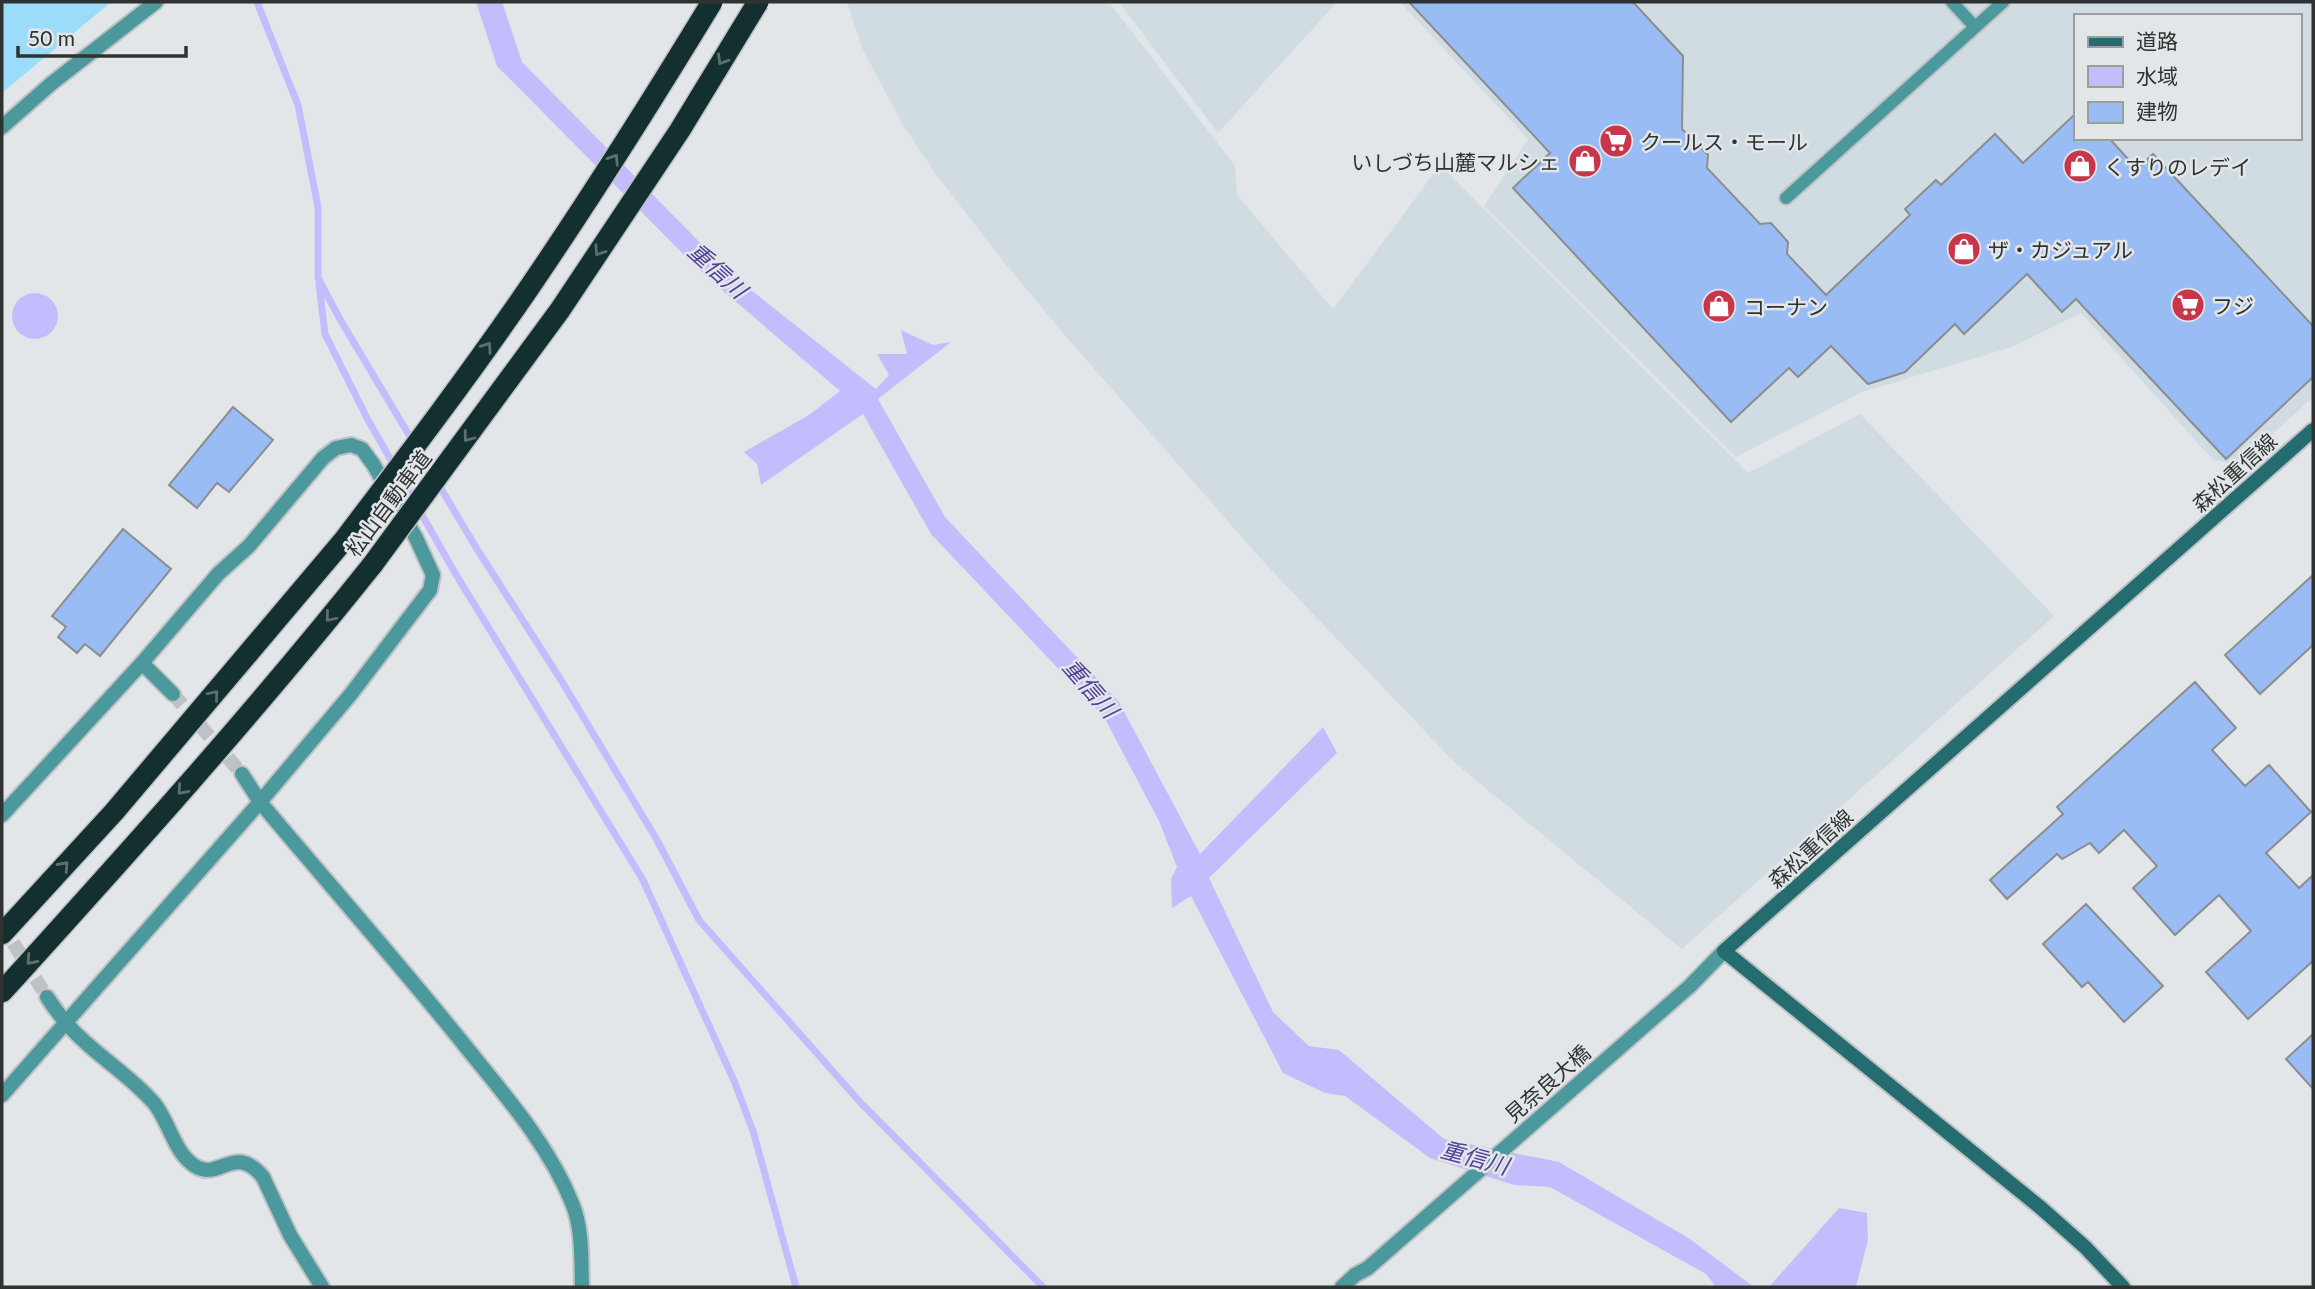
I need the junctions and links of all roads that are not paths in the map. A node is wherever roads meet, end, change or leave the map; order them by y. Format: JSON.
{"nodes":[{"id":1,"x":156,"y":2,"type":"edge"},
{"id":2,"x":712,"y":2,"type":"edge"},
{"id":3,"x":758,"y":2,"type":"edge"},
{"id":4,"x":1952,"y":2,"type":"edge"},
{"id":5,"x":2003,"y":2,"type":"edge"},
{"id":6,"x":1975,"y":27,"type":"junction"},
{"id":7,"x":2,"y":127,"type":"edge"},
{"id":8,"x":1786,"y":198,"type":"dead end"},
{"id":9,"x":2313,"y":430,"type":"edge"},
{"id":10,"x":142,"y":663,"type":"junction"},
{"id":11,"x":173,"y":694,"type":"tunnel mouth"},
{"id":12,"x":242,"y":774,"type":"tunnel mouth"},
{"id":13,"x":260,"y":802,"type":"junction"},
{"id":14,"x":2,"y":815,"type":"edge"},
{"id":15,"x":2,"y":934,"type":"edge"},
{"id":16,"x":1724,"y":951,"type":"junction"},
{"id":17,"x":2,"y":992,"type":"edge"},
{"id":18,"x":47,"y":997,"type":"tunnel mouth"},
{"id":19,"x":66,"y":1024,"type":"junction"},
{"id":20,"x":2,"y":1095,"type":"edge"},
{"id":21,"x":322,"y":1287,"type":"edge"},
{"id":22,"x":582,"y":1287,"type":"edge"},
{"id":23,"x":1342,"y":1287,"type":"edge"},
{"id":24,"x":2123,"y":1287,"type":"edge"}],
"edges":[{"from":1,"to":7,"type":"street"},
{"from":15,"to":2,"type":"highway","name":"松山自動車道","one_way":true,"bridge":true},
{"from":3,"to":17,"type":"highway","name":"松山自動車道","one_way":true,"bridge":true},
{"from":4,"to":6,"type":"lane"},
{"from":5,"to":6,"type":"lane"},
{"from":6,"to":8,"type":"lane"},
{"from":9,"to":16,"type":"main road","name":"森松重信線"},
{"from":10,"to":11,"type":"street"},
{"from":10,"to":13,"type":"street"},
{"from":10,"to":14,"type":"street"},
{"from":12,"to":13,"type":"street"},
{"from":13,"to":19,"type":"street"},
{"from":13,"to":22,"type":"street"},
{"from":16,"to":23,"type":"street","name":"見奈良大橋"},
{"from":16,"to":24,"type":"main road"},
{"from":18,"to":19,"type":"street"},
{"from":19,"to":20,"type":"street"},
{"from":19,"to":21,"type":"street"}]}
